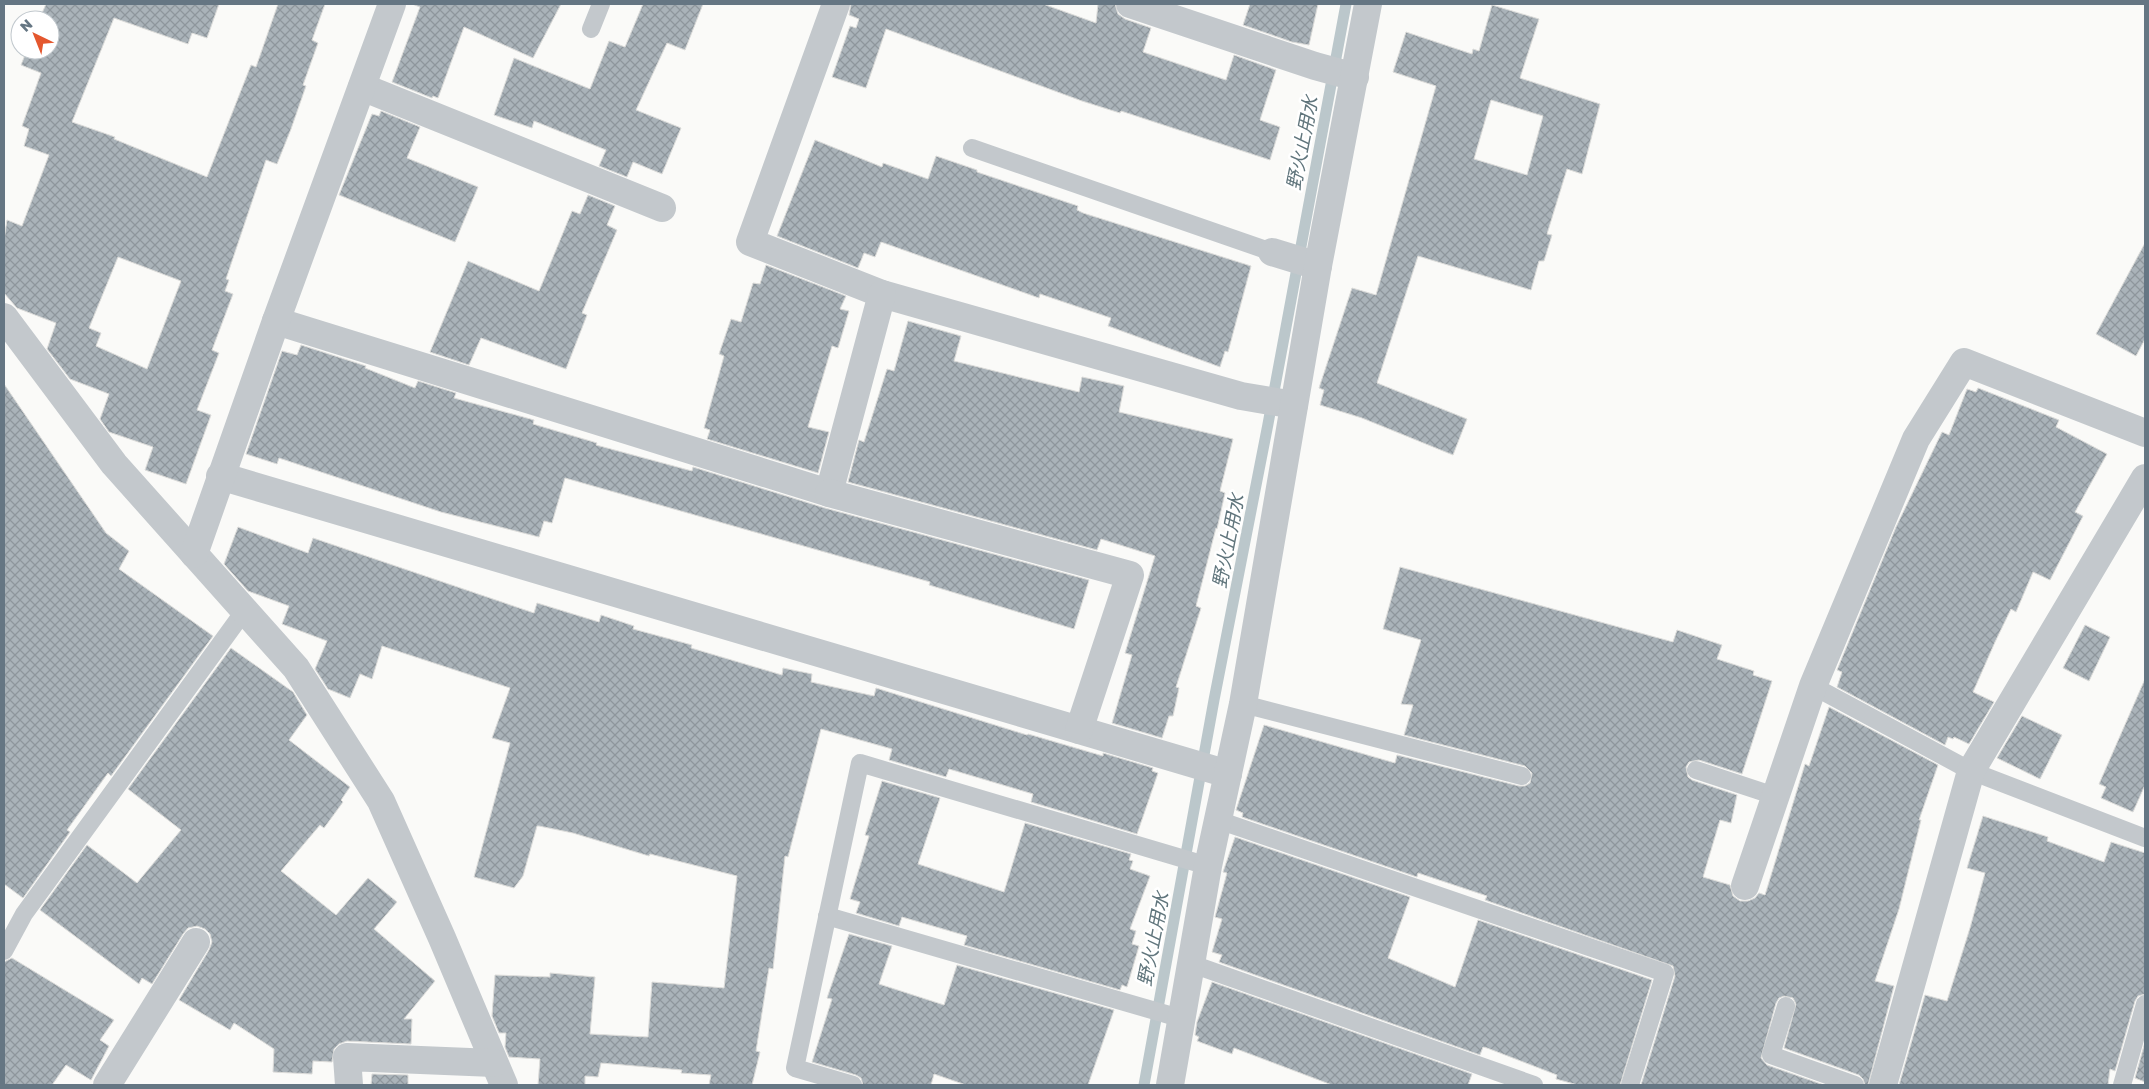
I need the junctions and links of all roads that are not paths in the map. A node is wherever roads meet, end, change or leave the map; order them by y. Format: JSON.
{"nodes":[{"id":1,"x":392,"y":4,"type":"edge"},
{"id":2,"x":601,"y":4,"type":"edge"},
{"id":3,"x":836,"y":4,"type":"edge"},
{"id":4,"x":1130,"y":4,"type":"edge"},
{"id":5,"x":1368,"y":4,"type":"edge"},
{"id":6,"x":591,"y":29,"type":"dead end"},
{"id":7,"x":1353,"y":76,"type":"junction"},
{"id":8,"x":362,"y":87,"type":"junction"},
{"id":9,"x":972,"y":148,"type":"dead end"},
{"id":10,"x":662,"y":208,"type":"dead end"},
{"id":11,"x":1272,"y":252,"type":"joint"},
{"id":12,"x":1316,"y":265,"type":"junction"},
{"id":13,"x":882,"y":294,"type":"junction"},
{"id":14,"x":4,"y":317,"type":"edge"},
{"id":15,"x":276,"y":321,"type":"junction"},
{"id":16,"x":1292,"y":405,"type":"junction"},
{"id":17,"x":2145,"y":433,"type":"edge"},
{"id":18,"x":220,"y":476,"type":"junction"},
{"id":19,"x":2145,"y":478,"type":"edge"},
{"id":20,"x":828,"y":493,"type":"junction"},
{"id":21,"x":194,"y":554,"type":"junction"},
{"id":22,"x":245,"y":610,"type":"junction"},
{"id":23,"x":1813,"y":686,"type":"junction"},
{"id":24,"x":1243,"y":704,"type":"junction"},
{"id":25,"x":1079,"y":730,"type":"junction"},
{"id":26,"x":1696,"y":770,"type":"dead end"},
{"id":27,"x":1971,"y":771,"type":"junction"},
{"id":28,"x":1222,"y":772,"type":"junction"},
{"id":29,"x":1522,"y":776,"type":"dead end"},
{"id":30,"x":1775,"y":796,"type":"junction"},
{"id":31,"x":1218,"y":820,"type":"junction"},
{"id":32,"x":2145,"y":838,"type":"edge"},
{"id":33,"x":1204,"y":865,"type":"junction"},
{"id":34,"x":1745,"y":886,"type":"dead end"},
{"id":35,"x":827,"y":916,"type":"junction"},
{"id":36,"x":196,"y":942,"type":"dead end"},
{"id":37,"x":4,"y":951,"type":"edge"},
{"id":38,"x":1192,"y":964,"type":"junction"},
{"id":39,"x":2145,"y":1004,"type":"edge"},
{"id":40,"x":1786,"y":1006,"type":"dead end"},
{"id":41,"x":1176,"y":1017,"type":"junction"},
{"id":42,"x":499,"y":1074,"type":"edge"},
{"id":43,"x":107,"y":1085,"type":"edge"},
{"id":44,"x":349,"y":1085,"type":"edge"},
{"id":45,"x":853,"y":1085,"type":"edge"},
{"id":46,"x":1170,"y":1085,"type":"edge"},
{"id":47,"x":1534,"y":1085,"type":"edge"},
{"id":48,"x":1630,"y":1085,"type":"edge"},
{"id":49,"x":1855,"y":1085,"type":"edge"},
{"id":50,"x":1883,"y":1085,"type":"edge"},
{"id":51,"x":2122,"y":1085,"type":"edge"}],
"edges":[{"from":1,"to":8,"type":"street"},
{"from":2,"to":6,"type":"lane"},
{"from":3,"to":13,"type":"street"},
{"from":4,"to":7,"type":"street"},
{"from":5,"to":7,"type":"street"},
{"from":7,"to":12,"type":"street"},
{"from":8,"to":10,"type":"street"},
{"from":8,"to":15,"type":"street"},
{"from":9,"to":11,"type":"lane"},
{"from":11,"to":12,"type":"street"},
{"from":12,"to":16,"type":"street"},
{"from":13,"to":16,"type":"street"},
{"from":13,"to":20,"type":"street"},
{"from":14,"to":21,"type":"street"},
{"from":15,"to":18,"type":"street"},
{"from":15,"to":20,"type":"street"},
{"from":16,"to":24,"type":"street"},
{"from":17,"to":23,"type":"street"},
{"from":18,"to":21,"type":"street"},
{"from":18,"to":25,"type":"street"},
{"from":19,"to":27,"type":"street"},
{"from":20,"to":25,"type":"street"},
{"from":21,"to":22,"type":"street"},
{"from":22,"to":37,"type":"lane"},
{"from":22,"to":42,"type":"street"},
{"from":23,"to":27,"type":"lane"},
{"from":23,"to":30,"type":"street"},
{"from":24,"to":28,"type":"street"},
{"from":24,"to":29,"type":"lane"},
{"from":25,"to":28,"type":"street"},
{"from":26,"to":30,"type":"lane"},
{"from":27,"to":32,"type":"lane"},
{"from":27,"to":50,"type":"street"},
{"from":28,"to":31,"type":"street"},
{"from":30,"to":34,"type":"street"},
{"from":31,"to":33,"type":"street"},
{"from":31,"to":48,"type":"lane"},
{"from":33,"to":35,"type":"lane"},
{"from":33,"to":38,"type":"street"},
{"from":35,"to":41,"type":"lane"},
{"from":35,"to":45,"type":"lane"},
{"from":36,"to":43,"type":"street"},
{"from":38,"to":41,"type":"street"},
{"from":38,"to":47,"type":"lane"},
{"from":39,"to":51,"type":"lane"},
{"from":40,"to":49,"type":"lane"},
{"from":41,"to":46,"type":"street"},
{"from":42,"to":44,"type":"street"}]}
